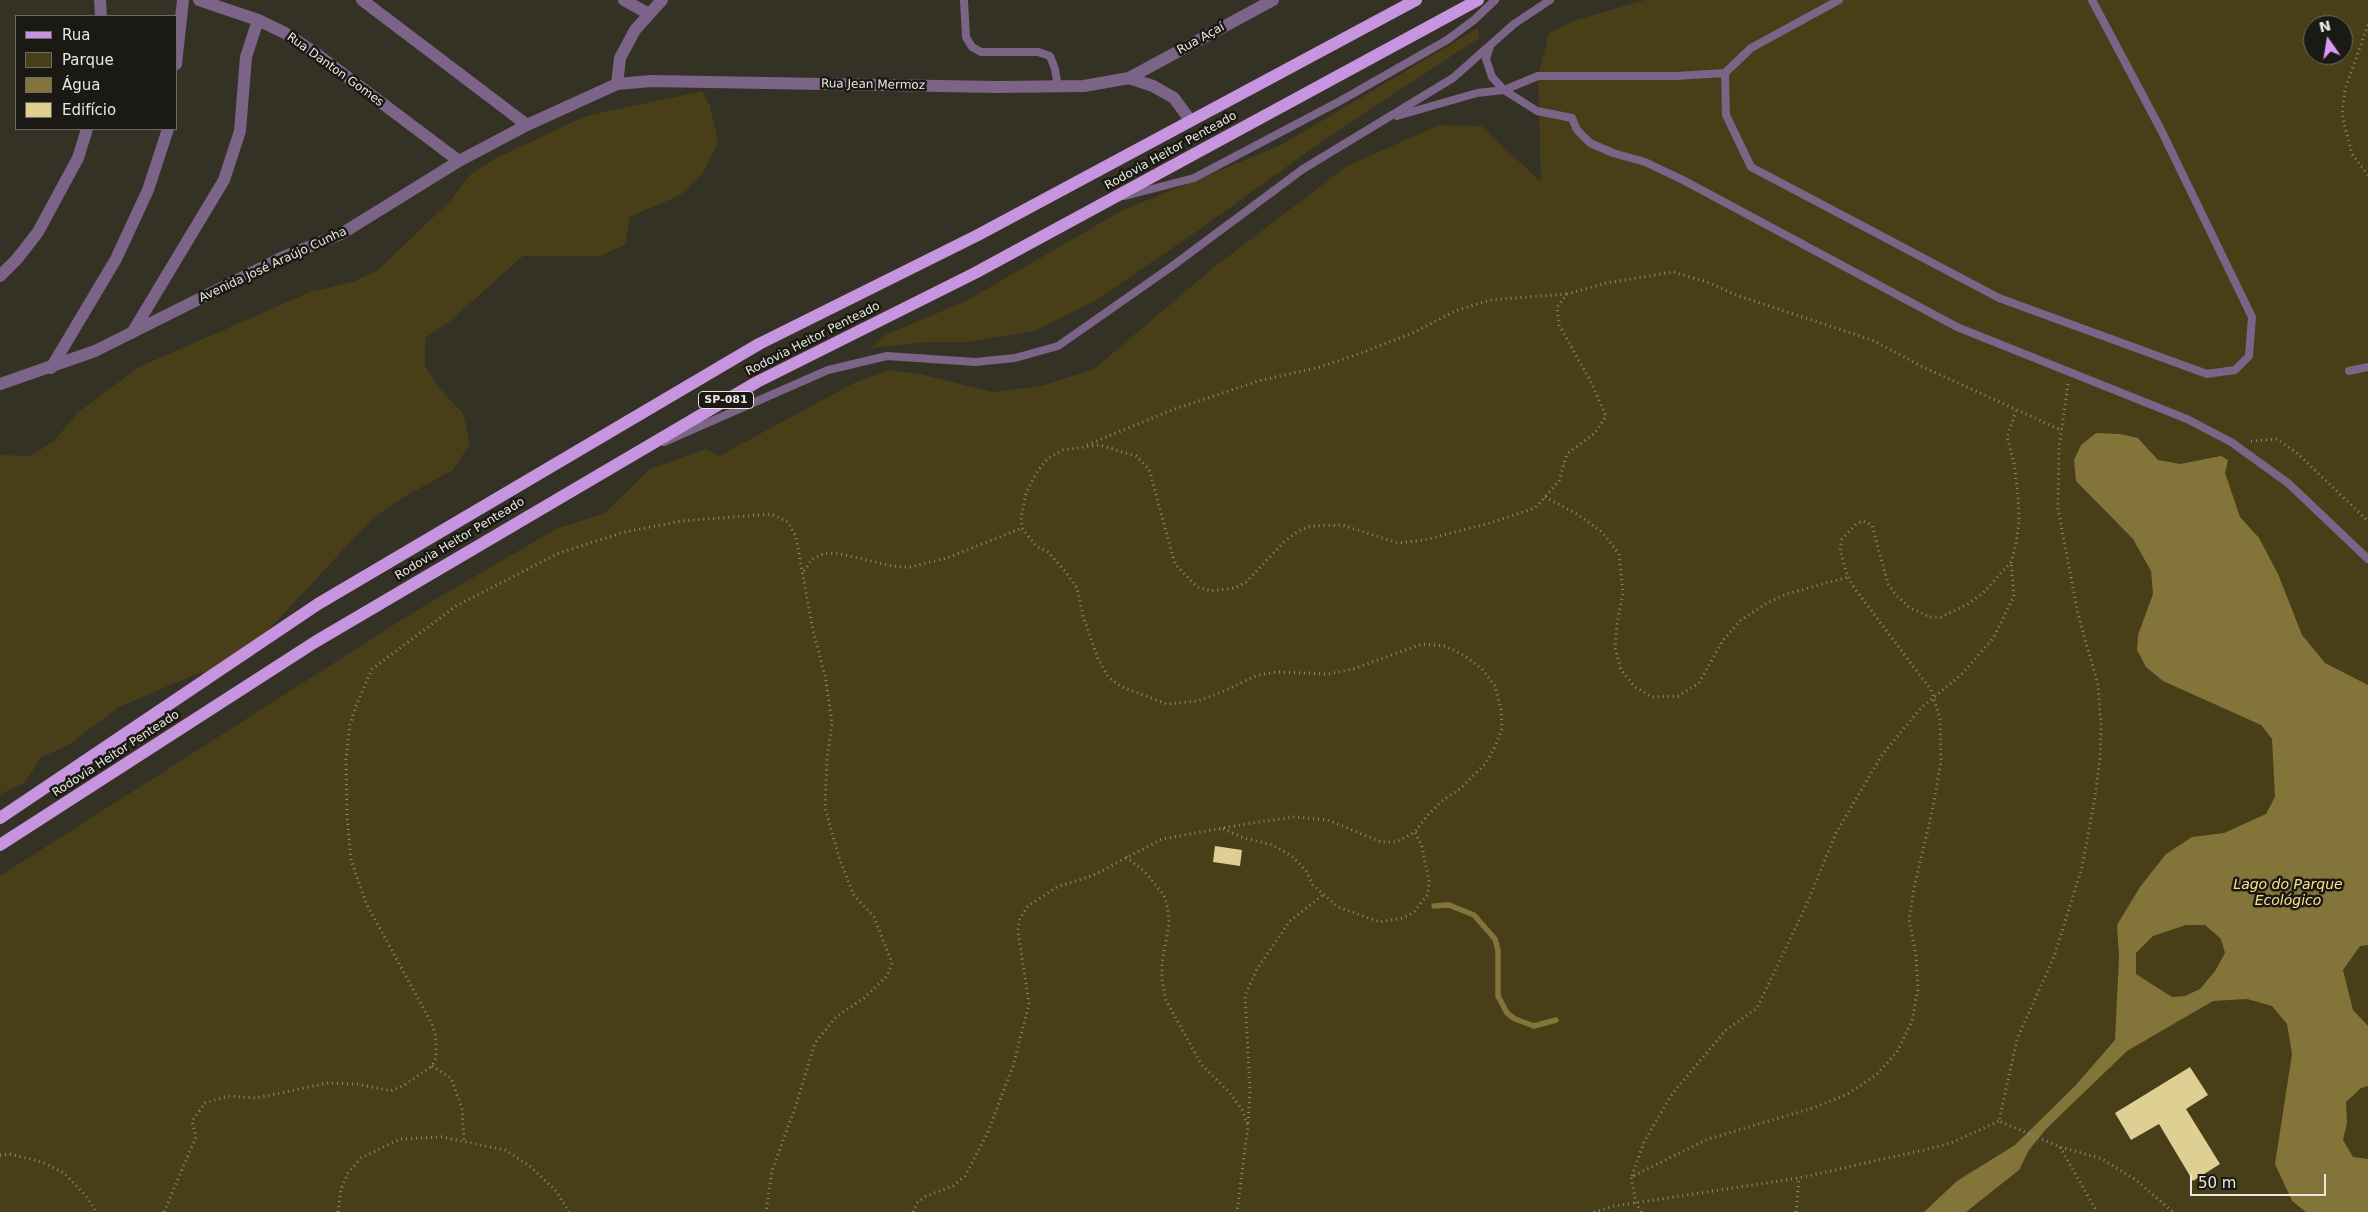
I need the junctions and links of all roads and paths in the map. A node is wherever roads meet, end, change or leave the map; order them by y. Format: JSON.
{"nodes":[{"id":1,"x":100,"y":0,"type":"edge"},
{"id":2,"x":183,"y":0,"type":"edge"},
{"id":3,"x":199,"y":0,"type":"edge"},
{"id":4,"x":362,"y":0,"type":"edge"},
{"id":5,"x":624,"y":0,"type":"edge"},
{"id":6,"x":662,"y":0,"type":"edge"},
{"id":7,"x":964,"y":0,"type":"edge"},
{"id":8,"x":1273,"y":0,"type":"edge"},
{"id":9,"x":1416,"y":0,"type":"edge"},
{"id":10,"x":1478,"y":0,"type":"edge"},
{"id":11,"x":1495,"y":0,"type":"edge"},
{"id":12,"x":1550,"y":0,"type":"edge"},
{"id":13,"x":1839,"y":0,"type":"edge"},
{"id":14,"x":2092,"y":0,"type":"edge"},
{"id":15,"x":649,"y":14,"type":"junction"},
{"id":16,"x":101,"y":15,"type":"edge"},
{"id":17,"x":258,"y":20,"type":"junction"},
{"id":18,"x":2368,"y":25,"type":"edge"},
{"id":19,"x":178,"y":46,"type":"edge"},
{"id":20,"x":1490,"y":46,"type":"junction"},
{"id":21,"x":1725,"y":73,"type":"junction"},
{"id":22,"x":1129,"y":78,"type":"junction"},
{"id":23,"x":617,"y":84,"type":"junction"},
{"id":24,"x":1058,"y":87,"type":"junction"},
{"id":25,"x":1504,"y":90,"type":"junction"},
{"id":26,"x":1387,"y":119,"type":"junction"},
{"id":27,"x":1190,"y":120,"type":"junction"},
{"id":28,"x":527,"y":125,"type":"junction"},
{"id":29,"x":87,"y":130,"type":"edge"},
{"id":30,"x":168,"y":130,"type":"edge"},
{"id":31,"x":459,"y":162,"type":"junction"},
{"id":32,"x":2368,"y":175,"type":"edge"},
{"id":33,"x":1116,"y":198,"type":"junction"},
{"id":34,"x":0,"y":276,"type":"edge"},
{"id":35,"x":1567,"y":294,"type":"junction"},
{"id":36,"x":132,"y":333,"type":"junction"},
{"id":37,"x":51,"y":368,"type":"junction"},
{"id":38,"x":2368,"y":368,"type":"edge"},
{"id":39,"x":2349,"y":371,"type":"dead end"},
{"id":40,"x":2070,"y":372,"type":"junction"},
{"id":41,"x":0,"y":384,"type":"edge"},
{"id":42,"x":2016,"y":411,"type":"junction"},
{"id":43,"x":2061,"y":430,"type":"junction"},
{"id":44,"x":2230,"y":442,"type":"junction"},
{"id":45,"x":1082,"y":447,"type":"junction"},
{"id":46,"x":617,"y":464,"type":"junction"},
{"id":47,"x":1545,"y":497,"type":"junction"},
{"id":48,"x":2368,"y":521,"type":"edge"},
{"id":49,"x":1022,"y":528,"type":"junction"},
{"id":50,"x":2368,"y":559,"type":"edge"},
{"id":51,"x":2011,"y":562,"type":"junction"},
{"id":52,"x":804,"y":571,"type":"junction"},
{"id":53,"x":1848,"y":577,"type":"junction"},
{"id":54,"x":1934,"y":698,"type":"junction"},
{"id":55,"x":0,"y":818,"type":"edge"},
{"id":56,"x":1222,"y":828,"type":"junction"},
{"id":57,"x":1415,"y":832,"type":"junction"},
{"id":58,"x":0,"y":845,"type":"edge"},
{"id":59,"x":1126,"y":857,"type":"junction"},
{"id":60,"x":1323,"y":895,"type":"junction"},
{"id":61,"x":432,"y":1066,"type":"junction"},
{"id":62,"x":1999,"y":1120,"type":"junction"},
{"id":63,"x":1248,"y":1126,"type":"junction"},
{"id":64,"x":464,"y":1141,"type":"junction"},
{"id":65,"x":2060,"y":1147,"type":"junction"},
{"id":66,"x":0,"y":1155,"type":"edge"},
{"id":67,"x":1631,"y":1177,"type":"junction"},
{"id":68,"x":1799,"y":1178,"type":"junction"},
{"id":69,"x":1636,"y":1203,"type":"junction"},
{"id":70,"x":96,"y":1212,"type":"edge"},
{"id":71,"x":164,"y":1212,"type":"edge"},
{"id":72,"x":338,"y":1212,"type":"edge"},
{"id":73,"x":569,"y":1212,"type":"edge"},
{"id":74,"x":766,"y":1212,"type":"edge"},
{"id":75,"x":913,"y":1212,"type":"edge"},
{"id":76,"x":1237,"y":1212,"type":"edge"},
{"id":77,"x":1594,"y":1212,"type":"edge"},
{"id":78,"x":1641,"y":1212,"type":"edge"},
{"id":79,"x":1796,"y":1212,"type":"edge"},
{"id":80,"x":2097,"y":1212,"type":"edge"},
{"id":81,"x":2173,"y":1212,"type":"edge"}],
"edges":[{"from":1,"to":16,"type":"street"},
{"from":2,"to":19,"type":"street"},
{"from":3,"to":17,"type":"street","name":"Rua Danton Gomes"},
{"from":4,"to":28,"type":"street"},
{"from":5,"to":15,"type":"street"},
{"from":6,"to":15,"type":"street"},
{"from":7,"to":24,"type":"lane"},
{"from":8,"to":22,"type":"street","name":"Rua Açaí"},
{"from":9,"to":27,"type":"main road","name":"Rodovia Heitor Penteado","number":"SP-081"},
{"from":10,"to":33,"type":"main road","name":"Rodovia Heitor Penteado","number":"SP-081"},
{"from":11,"to":33,"type":"lane"},
{"from":12,"to":20,"type":"lane"},
{"from":13,"to":21,"type":"lane"},
{"from":14,"to":21,"type":"lane"},
{"from":15,"to":23,"type":"street"},
{"from":17,"to":31,"type":"street","name":"Rua Danton Gomes"},
{"from":17,"to":36,"type":"street"},
{"from":18,"to":32,"type":"path"},
{"from":20,"to":25,"type":"lane"},
{"from":20,"to":26,"type":"lane"},
{"from":21,"to":25,"type":"lane"},
{"from":22,"to":24,"type":"street","name":"Rua Jean Mermoz"},
{"from":22,"to":27,"type":"street"},
{"from":23,"to":24,"type":"street","name":"Rua Jean Mermoz"},
{"from":23,"to":28,"type":"street","name":"Avenida José Araújo Cunha"},
{"from":25,"to":26,"type":"lane"},
{"from":25,"to":40,"type":"lane"},
{"from":26,"to":46,"type":"lane"},
{"from":27,"to":55,"type":"main road","name":"Rodovia Heitor Penteado","number":"SP-081"},
{"from":28,"to":31,"type":"street","name":"Avenida José Araújo Cunha"},
{"from":29,"to":34,"type":"street"},
{"from":30,"to":37,"type":"street"},
{"from":31,"to":36,"type":"street","name":"Avenida José Araújo Cunha"},
{"from":33,"to":46,"type":"main road","name":"Rodovia Heitor Penteado","number":"SP-081"},
{"from":35,"to":42,"type":"path"},
{"from":35,"to":45,"type":"path"},
{"from":35,"to":47,"type":"path"},
{"from":36,"to":37,"type":"street","name":"Avenida José Araújo Cunha"},
{"from":37,"to":41,"type":"street","name":"Avenida José Araújo Cunha"},
{"from":38,"to":39,"type":"lane"},
{"from":40,"to":43,"type":"path"},
{"from":40,"to":44,"type":"lane"},
{"from":42,"to":43,"type":"path"},
{"from":42,"to":51,"type":"path"},
{"from":43,"to":62,"type":"path"},
{"from":44,"to":48,"type":"path"},
{"from":44,"to":50,"type":"lane"},
{"from":45,"to":47,"type":"path"},
{"from":45,"to":49,"type":"path"},
{"from":46,"to":58,"type":"main road","name":"Rodovia Heitor Penteado","number":"SP-081"},
{"from":47,"to":53,"type":"path"},
{"from":49,"to":52,"type":"path"},
{"from":49,"to":57,"type":"path"},
{"from":51,"to":53,"type":"path"},
{"from":51,"to":54,"type":"path"},
{"from":52,"to":61,"type":"path"},
{"from":52,"to":74,"type":"path"},
{"from":53,"to":54,"type":"path"},
{"from":54,"to":67,"type":"path"},
{"from":54,"to":67,"type":"path"},
{"from":56,"to":57,"type":"path"},
{"from":56,"to":59,"type":"path"},
{"from":56,"to":60,"type":"path"},
{"from":57,"to":60,"type":"path"},
{"from":59,"to":63,"type":"path"},
{"from":59,"to":75,"type":"path"},
{"from":60,"to":63,"type":"path"},
{"from":61,"to":64,"type":"path"},
{"from":61,"to":71,"type":"path"},
{"from":62,"to":65,"type":"path"},
{"from":62,"to":68,"type":"path"},
{"from":63,"to":76,"type":"path"},
{"from":64,"to":72,"type":"path"},
{"from":64,"to":73,"type":"path"},
{"from":65,"to":80,"type":"path"},
{"from":65,"to":81,"type":"path"},
{"from":66,"to":70,"type":"path"},
{"from":67,"to":69,"type":"path"},
{"from":68,"to":69,"type":"path"},
{"from":68,"to":79,"type":"path"},
{"from":69,"to":77,"type":"path"},
{"from":69,"to":78,"type":"path"}]}
